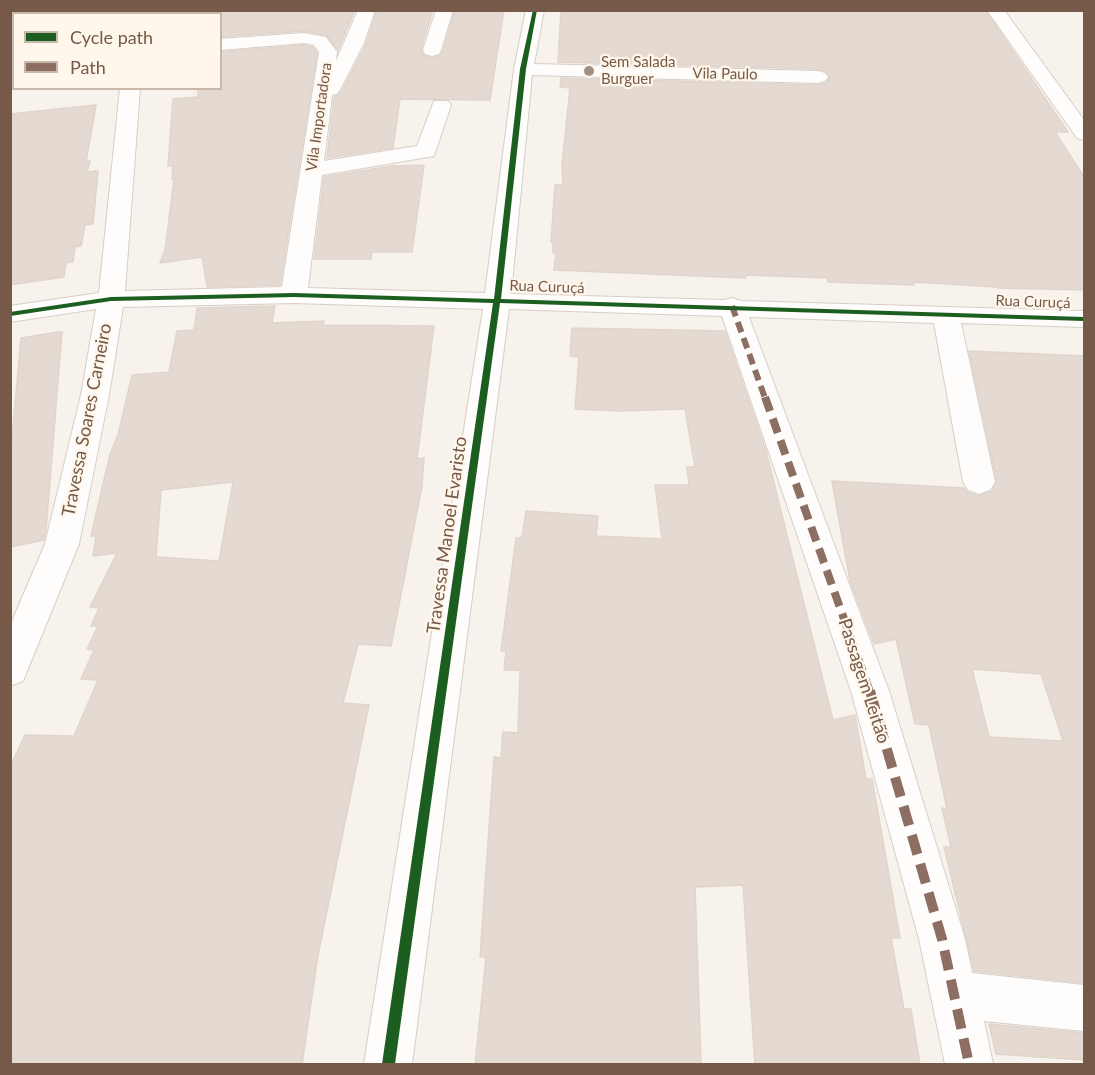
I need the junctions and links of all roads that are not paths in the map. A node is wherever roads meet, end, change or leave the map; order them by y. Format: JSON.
{"nodes":[{"id":1,"x":367,"y":10,"type":"edge"},
{"id":2,"x":446,"y":10,"type":"edge"},
{"id":3,"x":535,"y":10,"type":"edge"},
{"id":4,"x":994,"y":10,"type":"edge"},
{"id":5,"x":222,"y":45,"type":"edge"},
{"id":6,"x":432,"y":50,"type":"dead end"},
{"id":7,"x":523,"y":69,"type":"junction"},
{"id":8,"x":818,"y":77,"type":"dead end"},
{"id":9,"x":130,"y":90,"type":"edge"},
{"id":10,"x":441,"y":105,"type":"dead end"},
{"id":11,"x":1084,"y":134,"type":"edge"},
{"id":12,"x":312,"y":159,"type":"junction"},
{"id":13,"x":294,"y":295,"type":"junction"},
{"id":14,"x":111,"y":299,"type":"junction"},
{"id":15,"x":497,"y":300,"type":"junction"},
{"id":16,"x":732,"y":306,"type":"junction"},
{"id":17,"x":10,"y":314,"type":"edge"},
{"id":18,"x":946,"y":314,"type":"junction"},
{"id":19,"x":1084,"y":319,"type":"edge"},
{"id":20,"x":979,"y":482,"type":"dead end"},
{"id":21,"x":10,"y":670,"type":"edge"},
{"id":22,"x":954,"y":995,"type":"junction"},
{"id":23,"x":1084,"y":1008,"type":"edge"},
{"id":24,"x":388,"y":1065,"type":"edge"},
{"id":25,"x":969,"y":1065,"type":"edge"}],
"edges":[{"from":1,"to":12,"type":"street"},
{"from":2,"to":6,"type":"street"},
{"from":3,"to":7,"type":"street","name":"Travessa Manoel Evaristo"},
{"from":4,"to":11,"type":"street"},
{"from":5,"to":12,"type":"street","name":"Vila Importadora"},
{"from":7,"to":8,"type":"street","name":"Vila Paulo"},
{"from":7,"to":15,"type":"street","name":"Travessa Manoel Evaristo"},
{"from":9,"to":14,"type":"street","name":"Travessa Soares Carneiro"},
{"from":10,"to":12,"type":"street"},
{"from":12,"to":13,"type":"street","name":"Vila Importadora"},
{"from":13,"to":14,"type":"street","name":"Rua Curuçá"},
{"from":13,"to":15,"type":"street","name":"Rua Curuçá"},
{"from":14,"to":17,"type":"street","name":"Rua Curuçá"},
{"from":14,"to":21,"type":"street","name":"Travessa Soares Carneiro"},
{"from":15,"to":16,"type":"street","name":"Rua Curuçá"},
{"from":15,"to":24,"type":"street","name":"Travessa Manoel Evaristo"},
{"from":16,"to":18,"type":"street","name":"Rua Curuçá"},
{"from":16,"to":22,"type":"street","name":"Passagem Leitão"},
{"from":18,"to":19,"type":"street","name":"Rua Curuçá"},
{"from":18,"to":20,"type":"street"},
{"from":22,"to":23,"type":"street"},
{"from":22,"to":25,"type":"street","name":"Passagem Leitão"}]}
